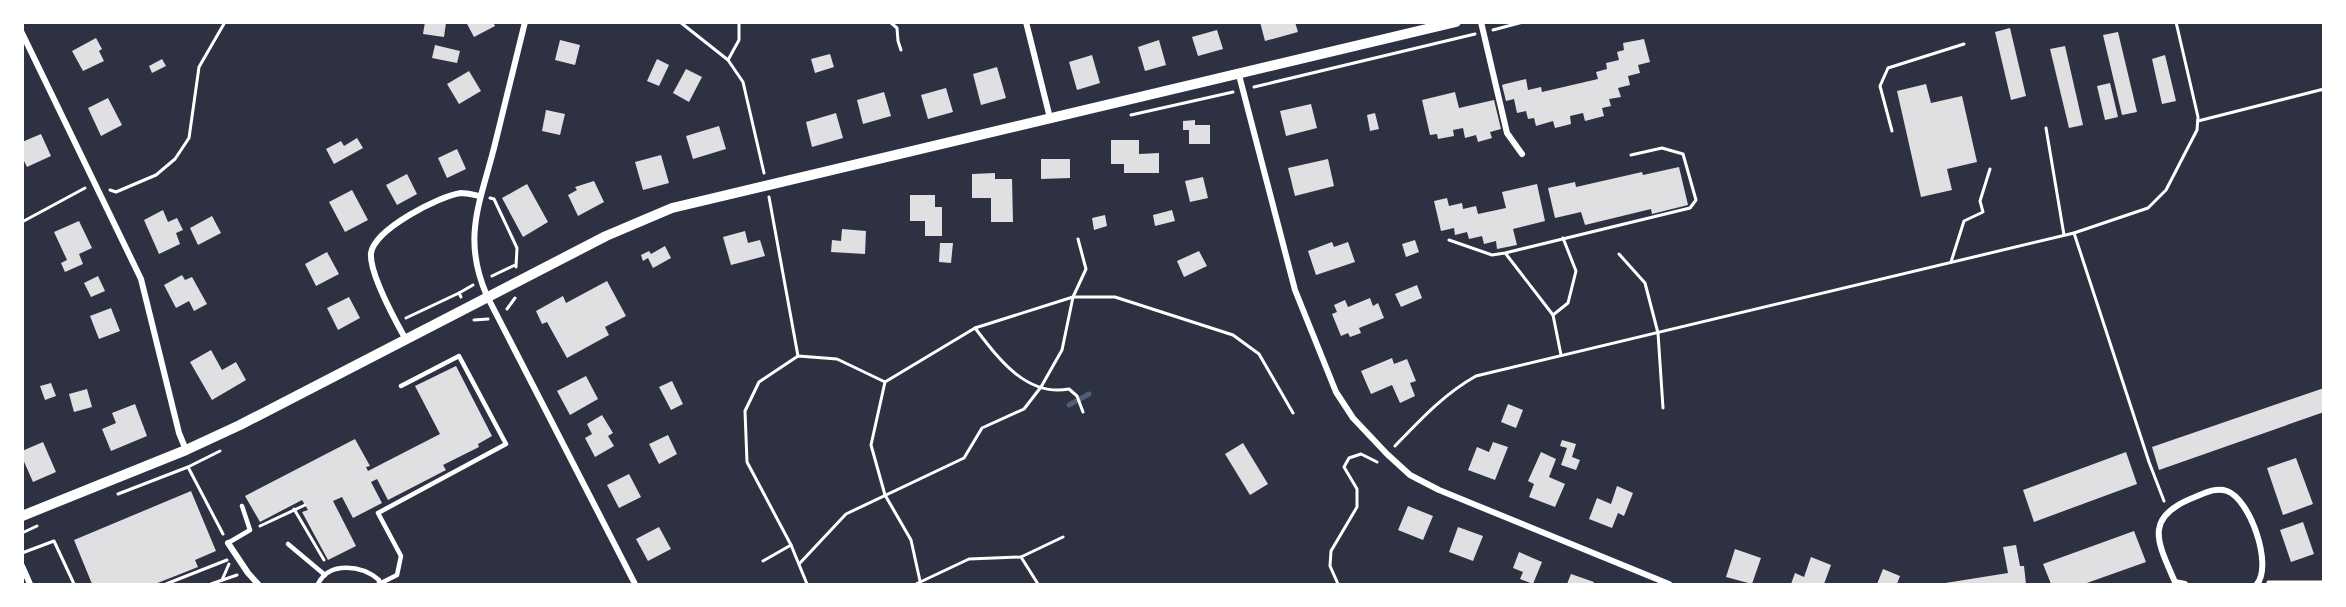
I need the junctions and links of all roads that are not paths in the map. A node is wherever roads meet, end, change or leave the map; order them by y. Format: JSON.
{"nodes":[{"id":1,"x":525,"y":22,"type":"edge"},
{"id":2,"x":1026,"y":22,"type":"edge"},
{"id":3,"x":1455,"y":22,"type":"edge"},
{"id":4,"x":1481,"y":22,"type":"edge"},
{"id":5,"x":22,"y":33,"type":"edge"},
{"id":6,"x":1239,"y":75,"type":"junction"},
{"id":7,"x":1050,"y":118,"type":"junction"},
{"id":8,"x":1522,"y":154,"type":"dead end"},
{"id":9,"x":480,"y":196,"type":"junction"},
{"id":10,"x":487,"y":296,"type":"junction"},
{"id":11,"x":405,"y":338,"type":"junction"},
{"id":12,"x":401,"y":386,"type":"dead end"},
{"id":13,"x":186,"y":450,"type":"junction"},
{"id":14,"x":242,"y":506,"type":"dead end"},
{"id":15,"x":22,"y":516,"type":"edge"},
{"id":16,"x":228,"y":543,"type":"joint"},
{"id":17,"x":288,"y":544,"type":"dead end"},
{"id":18,"x":22,"y":566,"type":"edge"},
{"id":19,"x":325,"y":575,"type":"junction"},
{"id":20,"x":2174,"y":583,"type":"edge"},
{"id":21,"x":2259,"y":583,"type":"edge"},
{"id":22,"x":30,"y":585,"type":"edge"},
{"id":23,"x":258,"y":585,"type":"edge"},
{"id":24,"x":318,"y":585,"type":"edge"},
{"id":25,"x":635,"y":585,"type":"edge"},
{"id":26,"x":1669,"y":585,"type":"edge"},
{"id":27,"x":2184,"y":585,"type":"edge"}],
"edges":[{"from":1,"to":9,"type":"street"},
{"from":2,"to":7,"type":"street"},
{"from":3,"to":6,"type":"street"},
{"from":4,"to":8,"type":"street"},
{"from":5,"to":13,"type":"street"},
{"from":6,"to":7,"type":"street"},
{"from":6,"to":26,"type":"street"},
{"from":7,"to":10,"type":"street"},
{"from":9,"to":10,"type":"street"},
{"from":9,"to":11,"type":"street"},
{"from":10,"to":11,"type":"street"},
{"from":10,"to":25,"type":"street"},
{"from":11,"to":13,"type":"street"},
{"from":12,"to":19,"type":"lane"},
{"from":13,"to":15,"type":"street"},
{"from":14,"to":16,"type":"lane"},
{"from":16,"to":23,"type":"street"},
{"from":17,"to":19,"type":"lane"},
{"from":18,"to":22,"type":"street"},
{"from":19,"to":24,"type":"lane"},
{"from":20,"to":21,"type":"street"},
{"from":20,"to":27,"type":"street"}]}
